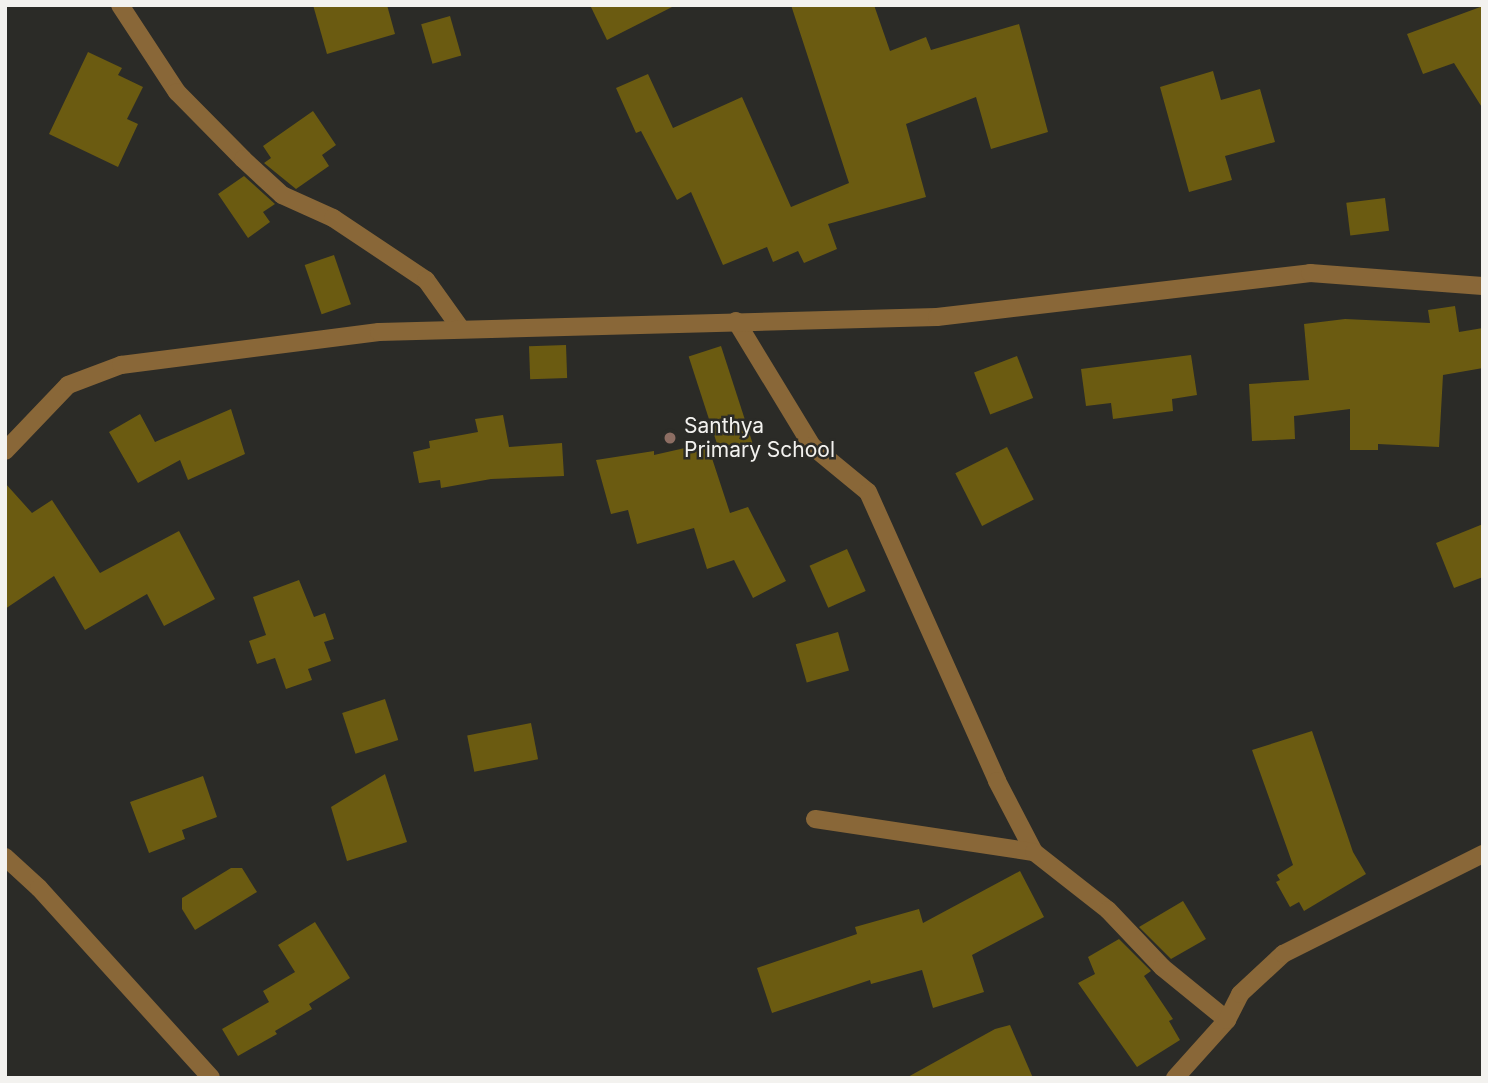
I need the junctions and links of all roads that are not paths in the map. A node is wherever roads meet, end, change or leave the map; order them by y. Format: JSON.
{"nodes":[{"id":1,"x":120,"y":5,"type":"edge"},
{"id":2,"x":1483,"y":286,"type":"edge"},
{"id":3,"x":736,"y":321,"type":"junction"},
{"id":4,"x":461,"y":329,"type":"junction"},
{"id":5,"x":5,"y":451,"type":"edge"},
{"id":6,"x":815,"y":819,"type":"dead end"},
{"id":7,"x":1034,"y":852,"type":"junction"},
{"id":8,"x":1483,"y":854,"type":"edge"},
{"id":9,"x":5,"y":857,"type":"edge"},
{"id":10,"x":1227,"y":1020,"type":"junction"},
{"id":11,"x":211,"y":1078,"type":"edge"},
{"id":12,"x":1175,"y":1078,"type":"edge"}],
"edges":[{"from":1,"to":4,"type":"street"},
{"from":2,"to":3,"type":"street"},
{"from":3,"to":4,"type":"street"},
{"from":3,"to":7,"type":"street"},
{"from":4,"to":5,"type":"street"},
{"from":6,"to":7,"type":"street"},
{"from":7,"to":10,"type":"street"},
{"from":8,"to":10,"type":"street"},
{"from":9,"to":11,"type":"street"},
{"from":10,"to":12,"type":"street"}]}
